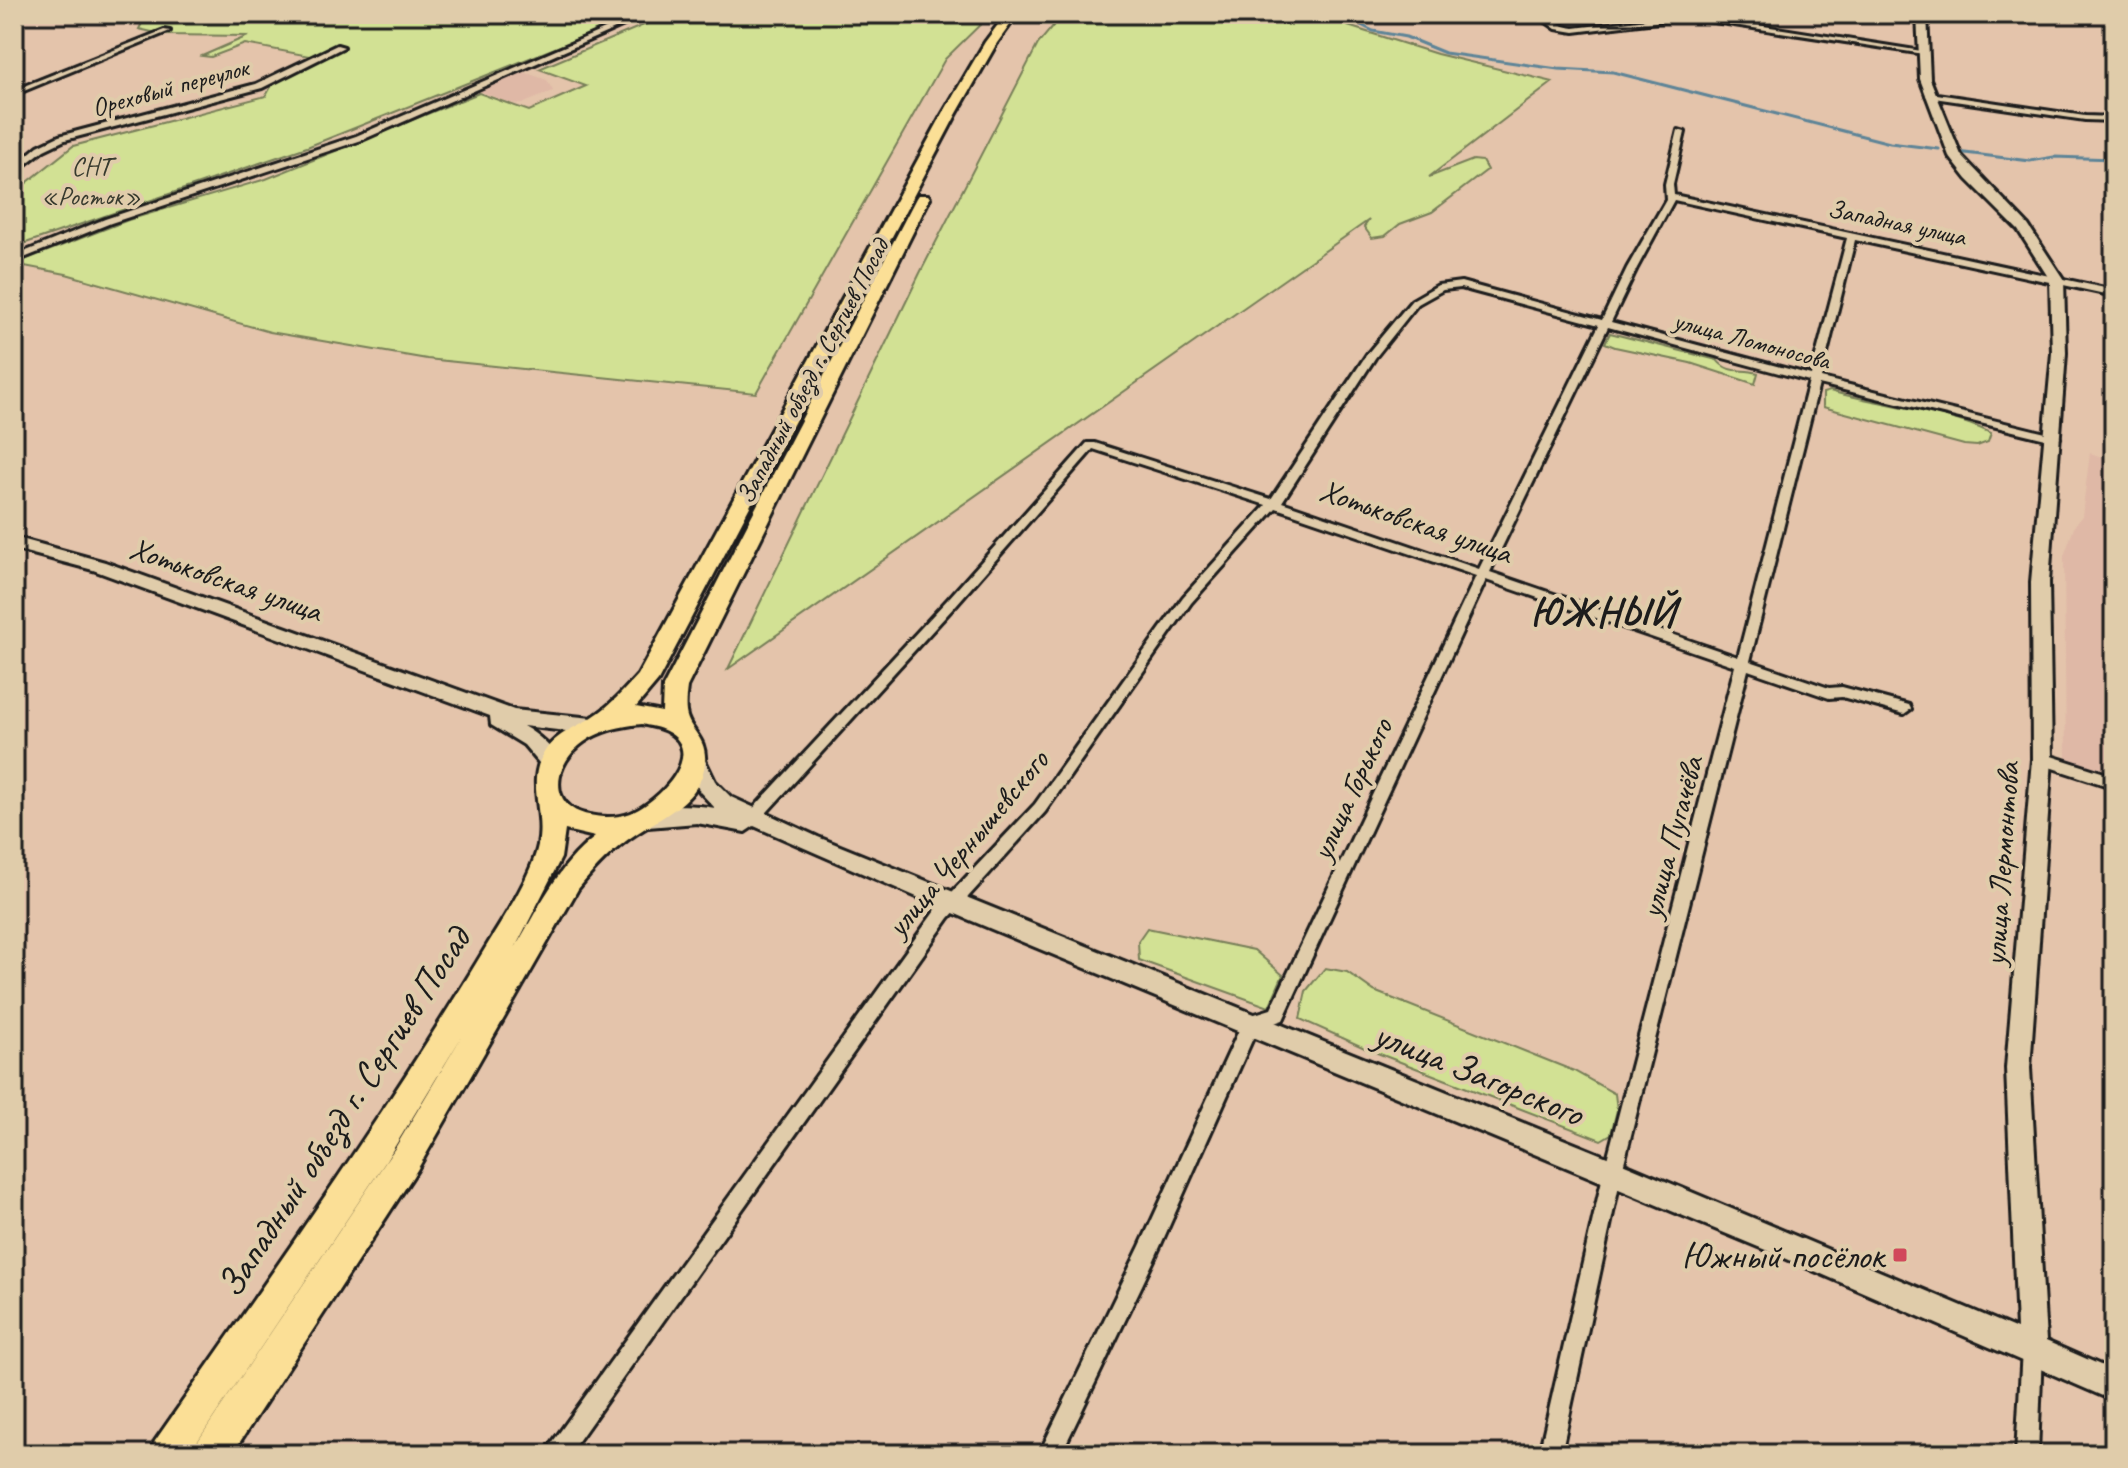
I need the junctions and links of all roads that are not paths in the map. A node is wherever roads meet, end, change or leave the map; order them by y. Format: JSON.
{"nodes":[{"id":1,"x":646,"y":14,"type":"edge"},
{"id":2,"x":1012,"y":14,"type":"edge"},
{"id":3,"x":1026,"y":14,"type":"edge"},
{"id":4,"x":1538,"y":14,"type":"edge"},
{"id":5,"x":1922,"y":14,"type":"edge"},
{"id":6,"x":1687,"y":15,"type":"edge"},
{"id":7,"x":166,"y":31,"type":"dead end"},
{"id":8,"x":340,"y":47,"type":"dead end"},
{"id":9,"x":1924,"y":52,"type":"junction"},
{"id":10,"x":14,"y":93,"type":"edge"},
{"id":11,"x":1930,"y":95,"type":"junction"},
{"id":12,"x":2114,"y":119,"type":"edge"},
{"id":13,"x":1681,"y":132,"type":"dead end"},
{"id":14,"x":14,"y":170,"type":"edge"},
{"id":15,"x":1671,"y":197,"type":"junction"},
{"id":16,"x":1852,"y":235,"type":"junction"},
{"id":17,"x":14,"y":259,"type":"edge"},
{"id":18,"x":2057,"y":280,"type":"junction"},
{"id":19,"x":1441,"y":287,"type":"joint"},
{"id":20,"x":2114,"y":293,"type":"edge"},
{"id":21,"x":1606,"y":325,"type":"junction"},
{"id":22,"x":1817,"y":380,"type":"junction"},
{"id":23,"x":2054,"y":438,"type":"junction"},
{"id":24,"x":1273,"y":505,"type":"junction"},
{"id":25,"x":14,"y":543,"type":"edge"},
{"id":26,"x":1482,"y":576,"type":"junction"},
{"id":27,"x":1744,"y":665,"type":"junction"},
{"id":28,"x":416,"y":679,"type":"junction"},
{"id":29,"x":1904,"y":709,"type":"dead end"},
{"id":30,"x":598,"y":723,"type":"junction"},
{"id":31,"x":682,"y":730,"type":"junction"},
{"id":32,"x":2042,"y":759,"type":"junction"},
{"id":33,"x":695,"y":760,"type":"junction"},
{"id":34,"x":552,"y":764,"type":"junction"},
{"id":35,"x":2114,"y":782,"type":"edge"},
{"id":36,"x":551,"y":802,"type":"junction"},
{"id":37,"x":753,"y":818,"type":"junction"},
{"id":38,"x":639,"y":821,"type":"junction"},
{"id":39,"x":810,"y":843,"type":"junction"},
{"id":40,"x":952,"y":903,"type":"junction"},
{"id":41,"x":1251,"y":1023,"type":"junction"},
{"id":42,"x":1613,"y":1171,"type":"junction"},
{"id":43,"x":2032,"y":1350,"type":"junction"},
{"id":44,"x":2114,"y":1386,"type":"edge"},
{"id":45,"x":168,"y":1454,"type":"edge"},
{"id":46,"x":211,"y":1454,"type":"edge"},
{"id":47,"x":556,"y":1454,"type":"edge"},
{"id":48,"x":1050,"y":1454,"type":"edge"},
{"id":49,"x":1550,"y":1454,"type":"edge"},
{"id":50,"x":2027,"y":1454,"type":"edge"}],
"edges":[{"from":1,"to":17,"type":"street"},
{"from":2,"to":30,"type":"main road","name":"Западный объезд г. Сергиев Посад"},
{"from":3,"to":31,"type":"main road","name":"Западный объезд г. Сергиев Посад"},
{"from":4,"to":6,"type":"street"},
{"from":5,"to":9,"type":"street"},
{"from":6,"to":9,"type":"street"},
{"from":7,"to":10,"type":"street"},
{"from":8,"to":14,"type":"street","name":"Ореховый переулок"},
{"from":9,"to":11,"type":"street"},
{"from":11,"to":12,"type":"street"},
{"from":11,"to":18,"type":"street"},
{"from":13,"to":15,"type":"street","name":"улица Горького"},
{"from":15,"to":16,"type":"street","name":"Западная улица"},
{"from":15,"to":21,"type":"street","name":"улица Горького"},
{"from":16,"to":18,"type":"street","name":"Западная улица"},
{"from":16,"to":22,"type":"street","name":"улица Пугачёва"},
{"from":18,"to":20,"type":"street","name":"Западная улица"},
{"from":18,"to":23,"type":"street","name":"улица Лермонтова"},
{"from":19,"to":21,"type":"street","name":"улица Ломоносова"},
{"from":19,"to":24,"type":"street","name":"улица Чернышевского"},
{"from":21,"to":22,"type":"street","name":"улица Ломоносова"},
{"from":21,"to":26,"type":"street","name":"улица Горького"},
{"from":22,"to":23,"type":"street","name":"улица Ломоносова"},
{"from":22,"to":27,"type":"street","name":"улица Пугачёва"},
{"from":23,"to":32,"type":"street","name":"улица Лермонтова"},
{"from":24,"to":26,"type":"street","name":"Хотьковская улица"},
{"from":24,"to":37,"type":"street","name":"Хотьковская улица"},
{"from":24,"to":40,"type":"street","name":"улица Чернышевского"},
{"from":25,"to":28,"type":"street","name":"Хотьковская улица"},
{"from":26,"to":27,"type":"street","name":"Хотьковская улица"},
{"from":26,"to":41,"type":"street","name":"улица Горького"},
{"from":27,"to":29,"type":"street","name":"Хотьковская улица"},
{"from":27,"to":42,"type":"street","name":"улица Пугачёва"},
{"from":28,"to":30,"type":"street"},
{"from":28,"to":34,"type":"street"},
{"from":30,"to":31,"type":"main road"},
{"from":30,"to":34,"type":"main road"},
{"from":31,"to":33,"type":"main road"},
{"from":32,"to":35,"type":"street"},
{"from":32,"to":43,"type":"street","name":"улица Лермонтова"},
{"from":33,"to":37,"type":"street"},
{"from":33,"to":38,"type":"main road"},
{"from":34,"to":36,"type":"main road"},
{"from":36,"to":38,"type":"main road"},
{"from":36,"to":45,"type":"main road","name":"Западный объезд г. Сергиев Посад"},
{"from":37,"to":39,"type":"street"},
{"from":38,"to":39,"type":"street"},
{"from":38,"to":46,"type":"main road","name":"Западный объезд г. Сергиев Посад"},
{"from":39,"to":40,"type":"street","name":"улица Загорского"},
{"from":40,"to":41,"type":"street","name":"улица Загорского"},
{"from":40,"to":47,"type":"street","name":"улица Чернышевского"},
{"from":41,"to":42,"type":"street","name":"улица Загорского"},
{"from":41,"to":48,"type":"street"},
{"from":42,"to":43,"type":"street","name":"улица Загорского"},
{"from":42,"to":49,"type":"street","name":"улица Пугачёва"},
{"from":43,"to":44,"type":"street","name":"улица Загорского"},
{"from":43,"to":50,"type":"street","name":"улица Лермонтова"}]}
